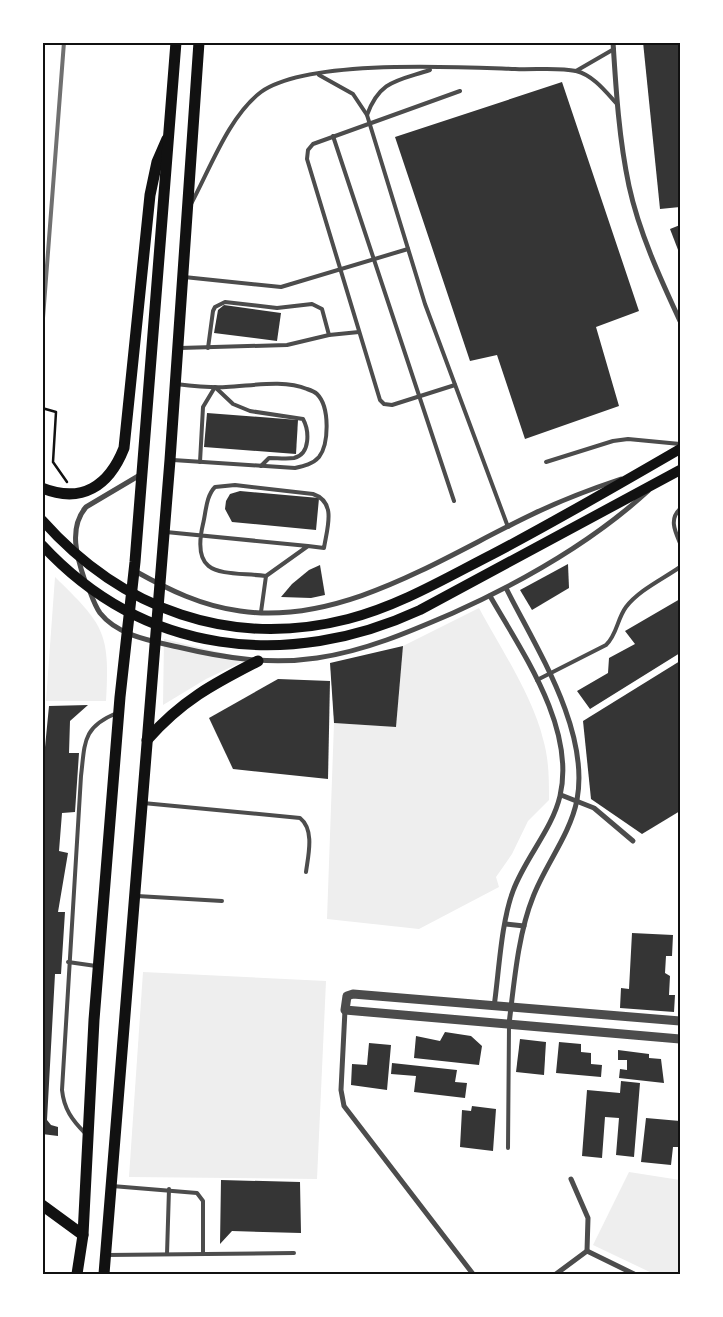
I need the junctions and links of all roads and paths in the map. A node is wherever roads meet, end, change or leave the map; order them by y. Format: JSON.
{"nodes":[{"id":1,"x":176,"y":42,"type":"edge"},
{"id":2,"x":199,"y":42,"type":"edge"},
{"id":3,"x":613,"y":42,"type":"edge"},
{"id":4,"x":614,"y":49,"type":"junction"},
{"id":5,"x":435,"y":68,"type":"junction"},
{"id":6,"x":576,"y":71,"type":"junction"},
{"id":7,"x":317,"y":74,"type":"junction"},
{"id":8,"x":460,"y":91,"type":"dead end"},
{"id":9,"x":618,"y":106,"type":"junction"},
{"id":10,"x":367,"y":115,"type":"junction"},
{"id":11,"x":370,"y":123,"type":"junction"},
{"id":12,"x":171,"y":131,"type":"junction"},
{"id":13,"x":333,"y":136,"type":"junction"},
{"id":14,"x":187,"y":213,"type":"junction"},
{"id":15,"x":408,"y":249,"type":"junction"},
{"id":16,"x":375,"y":260,"type":"junction"},
{"id":17,"x":341,"y":271,"type":"junction"},
{"id":18,"x":182,"y":276,"type":"junction"},
{"id":19,"x":680,"y":320,"type":"edge"},
{"id":20,"x":359,"y":332,"type":"junction"},
{"id":21,"x":330,"y":335,"type":"junction"},
{"id":22,"x":177,"y":348,"type":"junction"},
{"id":23,"x":208,"y":348,"type":"junction"},
{"id":24,"x":174,"y":384,"type":"junction"},
{"id":25,"x":455,"y":385,"type":"junction"},
{"id":26,"x":215,"y":387,"type":"junction"},
{"id":27,"x":421,"y":397,"type":"junction"},
{"id":28,"x":42,"y":408,"type":"edge"},
{"id":29,"x":680,"y":444,"type":"edge"},
{"id":30,"x":680,"y":449,"type":"edge"},
{"id":31,"x":170,"y":460,"type":"junction"},
{"id":32,"x":53,"y":462,"type":"dead end"},
{"id":33,"x":200,"y":462,"type":"junction"},
{"id":34,"x":546,"y":462,"type":"dead end"},
{"id":35,"x":261,"y":466,"type":"junction"},
{"id":36,"x":680,"y":470,"type":"edge"},
{"id":37,"x":640,"y":472,"type":"junction"},
{"id":38,"x":143,"y":474,"type":"junction"},
{"id":39,"x":658,"y":482,"type":"junction"},
{"id":40,"x":42,"y":488,"type":"edge"},
{"id":41,"x":454,"y":501,"type":"dead end"},
{"id":42,"x":680,"y":509,"type":"edge"},
{"id":43,"x":42,"y":520,"type":"edge"},
{"id":44,"x":508,"y":526,"type":"junction"},
{"id":45,"x":164,"y":532,"type":"junction"},
{"id":46,"x":200,"y":536,"type":"junction"},
{"id":47,"x":680,"y":542,"type":"edge"},
{"id":48,"x":42,"y":545,"type":"edge"},
{"id":49,"x":308,"y":546,"type":"junction"},
{"id":50,"x":680,"y":567,"type":"edge"},
{"id":51,"x":134,"y":571,"type":"junction"},
{"id":52,"x":266,"y":576,"type":"junction"},
{"id":53,"x":160,"y":585,"type":"junction"},
{"id":54,"x":506,"y":588,"type":"junction"},
{"id":55,"x":490,"y":596,"type":"junction"},
{"id":56,"x":261,"y":612,"type":"junction"},
{"id":57,"x":127,"y":633,"type":"junction"},
{"id":58,"x":155,"y":642,"type":"junction"},
{"id":59,"x":258,"y":661,"type":"junction"},
{"id":60,"x":549,"y":674,"type":"junction"},
{"id":61,"x":537,"y":680,"type":"junction"},
{"id":62,"x":119,"y":712,"type":"junction"},
{"id":63,"x":147,"y":740,"type":"junction"},
{"id":64,"x":560,"y":795,"type":"junction"},
{"id":65,"x":577,"y":800,"type":"junction"},
{"id":66,"x":141,"y":803,"type":"junction"},
{"id":67,"x":633,"y":841,"type":"dead end"},
{"id":68,"x":306,"y":872,"type":"dead end"},
{"id":69,"x":134,"y":896,"type":"junction"},
{"id":70,"x":222,"y":901,"type":"dead end"},
{"id":71,"x":506,"y":924,"type":"junction"},
{"id":72,"x":524,"y":926,"type":"junction"},
{"id":73,"x":68,"y":962,"type":"junction"},
{"id":74,"x":99,"y":967,"type":"junction"},
{"id":75,"x":494,"y":1007,"type":"junction"},
{"id":76,"x":511,"y":1008,"type":"junction"},
{"id":77,"x":345,"y":1010,"type":"junction"},
{"id":78,"x":680,"y":1021,"type":"edge"},
{"id":79,"x":509,"y":1024,"type":"junction"},
{"id":80,"x":680,"y":1039,"type":"edge"},
{"id":81,"x":88,"y":1136,"type":"junction"},
{"id":82,"x":508,"y":1148,"type":"dead end"},
{"id":83,"x":571,"y":1179,"type":"dead end"},
{"id":84,"x":111,"y":1186,"type":"junction"},
{"id":85,"x":169,"y":1189,"type":"junction"},
{"id":86,"x":42,"y":1205,"type":"edge"},
{"id":87,"x":83,"y":1235,"type":"junction"},
{"id":88,"x":587,"y":1251,"type":"junction"},
{"id":89,"x":294,"y":1252,"type":"dead end"},
{"id":90,"x":168,"y":1254,"type":"junction"},
{"id":91,"x":203,"y":1254,"type":"junction"},
{"id":92,"x":105,"y":1255,"type":"junction"},
{"id":93,"x":77,"y":1274,"type":"edge"},
{"id":94,"x":104,"y":1274,"type":"edge"},
{"id":95,"x":473,"y":1274,"type":"edge"},
{"id":96,"x":556,"y":1274,"type":"edge"},
{"id":97,"x":634,"y":1274,"type":"edge"}],
"edges":[{"from":1,"to":12,"type":"highway"},
{"from":2,"to":14,"type":"highway"},
{"from":3,"to":4,"type":"street"},
{"from":4,"to":6,"type":"lane"},
{"from":4,"to":9,"type":"street"},
{"from":5,"to":6,"type":"lane"},
{"from":5,"to":7,"type":"lane"},
{"from":5,"to":10,"type":"lane"},
{"from":6,"to":9,"type":"lane"},
{"from":7,"to":10,"type":"lane"},
{"from":7,"to":14,"type":"lane"},
{"from":8,"to":11,"type":"lane"},
{"from":9,"to":19,"type":"street"},
{"from":10,"to":11,"type":"lane"},
{"from":11,"to":13,"type":"lane"},
{"from":11,"to":15,"type":"lane"},
{"from":12,"to":38,"type":"highway"},
{"from":12,"to":40,"type":"highway"},
{"from":13,"to":16,"type":"lane"},
{"from":13,"to":17,"type":"lane"},
{"from":14,"to":18,"type":"highway"},
{"from":15,"to":16,"type":"lane"},
{"from":15,"to":25,"type":"lane"},
{"from":16,"to":17,"type":"lane"},
{"from":16,"to":27,"type":"lane"},
{"from":17,"to":18,"type":"lane"},
{"from":17,"to":20,"type":"lane"},
{"from":18,"to":22,"type":"highway"},
{"from":20,"to":21,"type":"lane"},
{"from":20,"to":27,"type":"lane"},
{"from":21,"to":23,"type":"lane"},
{"from":21,"to":23,"type":"lane"},
{"from":22,"to":23,"type":"lane"},
{"from":22,"to":24,"type":"highway"},
{"from":24,"to":26,"type":"lane"},
{"from":24,"to":31,"type":"highway"},
{"from":25,"to":27,"type":"lane"},
{"from":25,"to":44,"type":"lane"},
{"from":26,"to":33,"type":"lane"},
{"from":26,"to":35,"type":"lane"},
{"from":26,"to":35,"type":"lane"},
{"from":27,"to":41,"type":"lane"},
{"from":28,"to":32,"type":"path"},
{"from":29,"to":34,"type":"lane"},
{"from":30,"to":37,"type":"main road"},
{"from":31,"to":33,"type":"lane"},
{"from":31,"to":45,"type":"highway"},
{"from":33,"to":35,"type":"lane"},
{"from":36,"to":39,"type":"main road"},
{"from":37,"to":43,"type":"main road"},
{"from":37,"to":44,"type":"street"},
{"from":38,"to":51,"type":"highway"},
{"from":38,"to":57,"type":"street"},
{"from":39,"to":48,"type":"main road"},
{"from":39,"to":54,"type":"street"},
{"from":42,"to":47,"type":"lane"},
{"from":44,"to":56,"type":"street"},
{"from":45,"to":46,"type":"lane"},
{"from":45,"to":53,"type":"highway"},
{"from":46,"to":49,"type":"lane"},
{"from":46,"to":49,"type":"lane"},
{"from":46,"to":52,"type":"lane"},
{"from":49,"to":52,"type":"lane"},
{"from":50,"to":60,"type":"lane"},
{"from":51,"to":53,"type":"street"},
{"from":51,"to":57,"type":"highway"},
{"from":52,"to":56,"type":"lane"},
{"from":53,"to":56,"type":"street"},
{"from":53,"to":58,"type":"highway"},
{"from":54,"to":55,"type":"street"},
{"from":54,"to":60,"type":"street"},
{"from":55,"to":59,"type":"street"},
{"from":55,"to":61,"type":"street"},
{"from":57,"to":58,"type":"street"},
{"from":57,"to":62,"type":"highway"},
{"from":58,"to":59,"type":"street"},
{"from":58,"to":63,"type":"highway"},
{"from":59,"to":63,"type":"highway"},
{"from":60,"to":61,"type":"lane"},
{"from":60,"to":65,"type":"street"},
{"from":61,"to":64,"type":"street"},
{"from":62,"to":73,"type":"lane"},
{"from":62,"to":74,"type":"highway"},
{"from":63,"to":66,"type":"highway"},
{"from":64,"to":65,"type":"street"},
{"from":64,"to":71,"type":"street"},
{"from":65,"to":67,"type":"street"},
{"from":65,"to":72,"type":"street"},
{"from":66,"to":68,"type":"lane"},
{"from":66,"to":69,"type":"highway"},
{"from":69,"to":70,"type":"lane"},
{"from":69,"to":84,"type":"highway"},
{"from":71,"to":72,"type":"street"},
{"from":71,"to":75,"type":"street"},
{"from":72,"to":76,"type":"street"},
{"from":73,"to":74,"type":"lane"},
{"from":73,"to":81,"type":"lane"},
{"from":74,"to":81,"type":"highway"},
{"from":75,"to":76,"type":"street"},
{"from":75,"to":77,"type":"street"},
{"from":76,"to":78,"type":"street"},
{"from":76,"to":79,"type":"street"},
{"from":77,"to":79,"type":"street"},
{"from":77,"to":95,"type":"street"},
{"from":79,"to":80,"type":"street"},
{"from":79,"to":82,"type":"lane"},
{"from":81,"to":87,"type":"highway"},
{"from":83,"to":88,"type":"street"},
{"from":84,"to":85,"type":"lane"},
{"from":84,"to":92,"type":"highway"},
{"from":85,"to":90,"type":"lane"},
{"from":85,"to":91,"type":"lane"},
{"from":86,"to":87,"type":"highway"},
{"from":87,"to":93,"type":"highway"},
{"from":88,"to":96,"type":"street"},
{"from":88,"to":97,"type":"street"},
{"from":89,"to":91,"type":"lane"},
{"from":90,"to":91,"type":"lane"},
{"from":90,"to":92,"type":"lane"},
{"from":92,"to":94,"type":"highway"}]}
